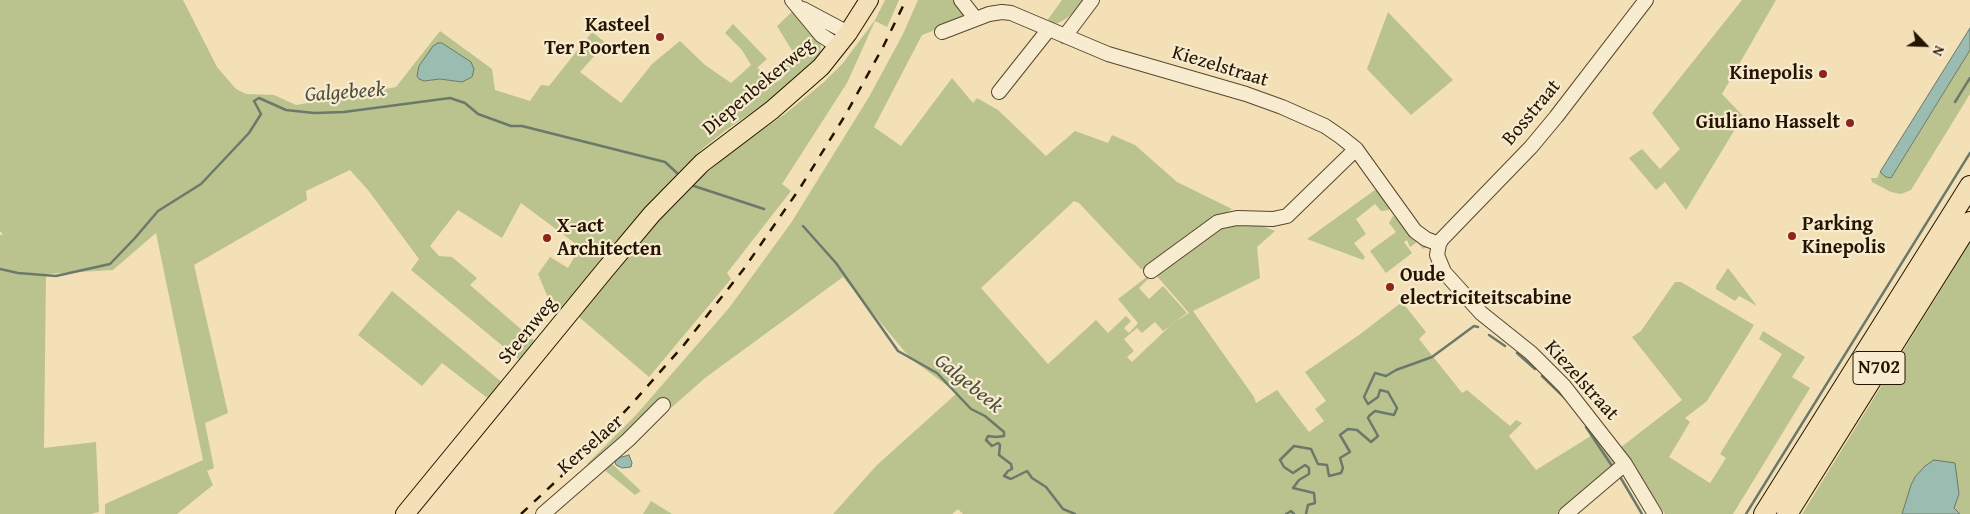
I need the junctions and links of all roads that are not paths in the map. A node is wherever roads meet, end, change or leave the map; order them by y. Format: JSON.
{"nodes":[{"id":1,"x":869,"y":0,"type":"edge"},
{"id":2,"x":961,"y":0,"type":"edge"},
{"id":3,"x":1092,"y":0,"type":"edge"},
{"id":4,"x":1646,"y":0,"type":"edge"},
{"id":5,"x":794,"y":2,"type":"edge"},
{"id":6,"x":975,"y":18,"type":"junction"},
{"id":7,"x":1049,"y":29,"type":"junction"},
{"id":8,"x":942,"y":32,"type":"dead end"},
{"id":9,"x":1065,"y":36,"type":"junction"},
{"id":10,"x":843,"y":40,"type":"junction"},
{"id":11,"x":999,"y":92,"type":"dead end"},
{"id":12,"x":1356,"y":149,"type":"junction"},
{"id":13,"x":688,"y":176,"type":"joint"},
{"id":14,"x":1970,"y":186,"type":"edge"},
{"id":15,"x":1970,"y":222,"type":"edge"},
{"id":16,"x":1439,"y":244,"type":"junction"},
{"id":17,"x":1151,"y":270,"type":"dead end"},
{"id":18,"x":663,"y":404,"type":"dead end"},
{"id":19,"x":1625,"y":464,"type":"junction"},
{"id":20,"x":405,"y":514,"type":"edge"},
{"id":21,"x":543,"y":514,"type":"edge"},
{"id":22,"x":1566,"y":514,"type":"edge"},
{"id":23,"x":1655,"y":514,"type":"edge"},
{"id":24,"x":1764,"y":514,"type":"edge"},
{"id":25,"x":1787,"y":514,"type":"edge"}],
"edges":[{"from":1,"to":10,"type":"main road","name":"Diepenbekerweg"},
{"from":2,"to":6,"type":"street"},
{"from":3,"to":9,"type":"street"},
{"from":4,"to":16,"type":"street","name":"Bosstraat"},
{"from":5,"to":10,"type":"street"},
{"from":6,"to":7,"type":"street","name":"Kiezelstraat"},
{"from":6,"to":8,"type":"street","name":"Kiezelstraat"},
{"from":7,"to":9,"type":"street","name":"Kiezelstraat"},
{"from":7,"to":11,"type":"street"},
{"from":9,"to":12,"type":"street","name":"Kiezelstraat"},
{"from":10,"to":13,"type":"main road","name":"Diepenbekerweg"},
{"from":12,"to":16,"type":"street","name":"Kiezelstraat"},
{"from":12,"to":17,"type":"street"},
{"from":13,"to":20,"type":"main road","name":"Steenweg"},
{"from":14,"to":24,"type":"highway","number":"N702"},
{"from":15,"to":25,"type":"highway","number":"N702"},
{"from":16,"to":19,"type":"street","name":"Kiezelstraat"},
{"from":18,"to":21,"type":"street","name":"Kerselaer"},
{"from":19,"to":22,"type":"street"},
{"from":19,"to":23,"type":"street","name":"Kiezelstraat"}]}
